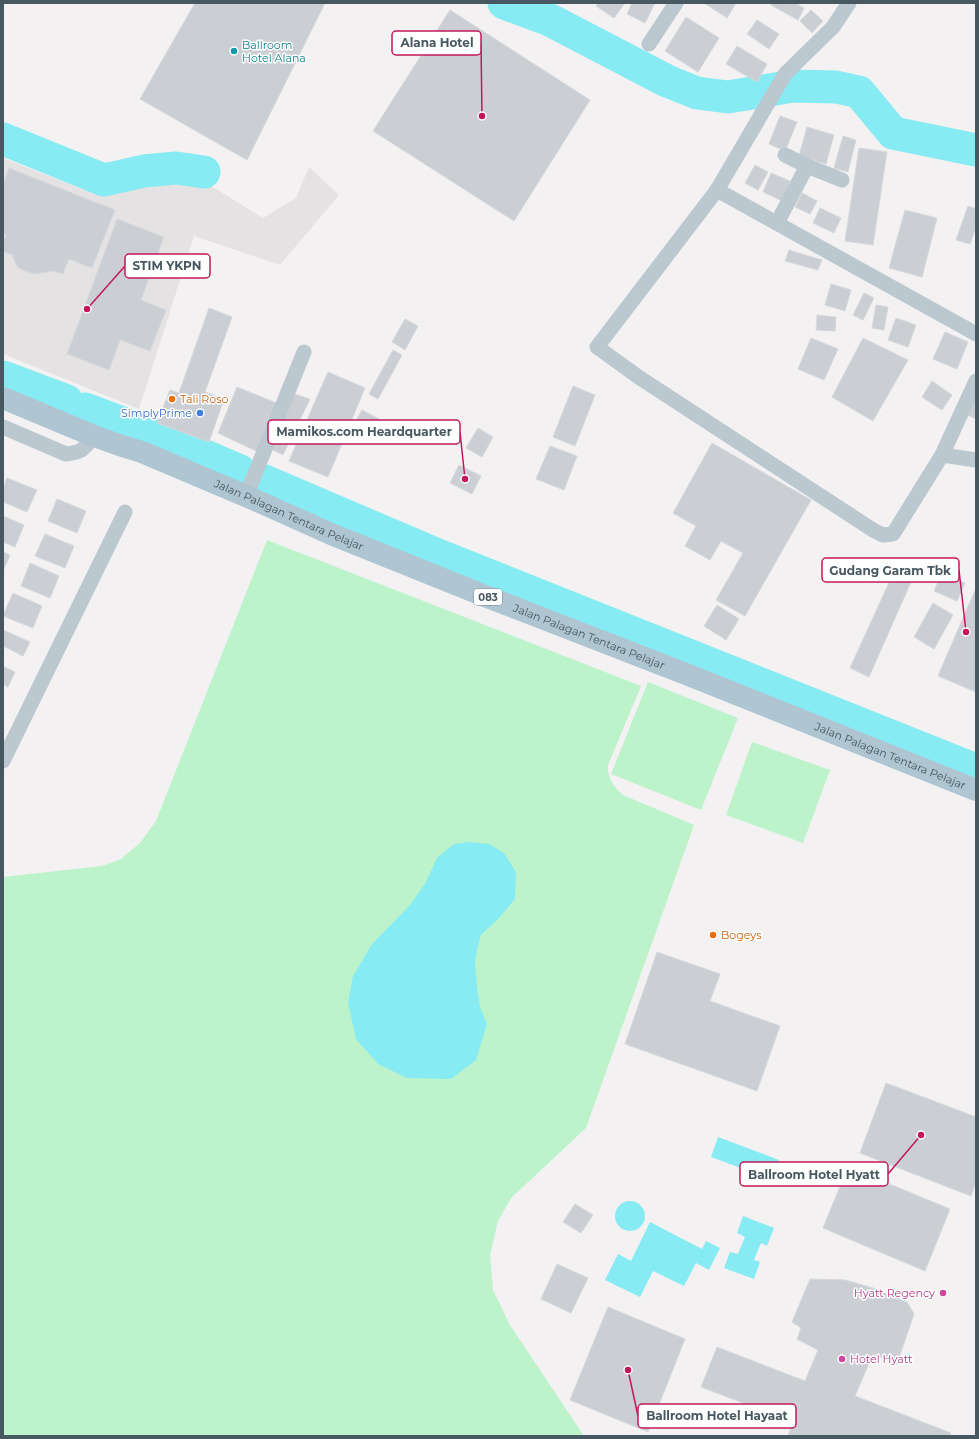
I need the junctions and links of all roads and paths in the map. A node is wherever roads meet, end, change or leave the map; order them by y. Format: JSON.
{"nodes":[{"id":1,"x":674,"y":3,"type":"edge"},
{"id":2,"x":849,"y":3,"type":"edge"},
{"id":3,"x":650,"y":44,"type":"dead end"},
{"id":4,"x":785,"y":155,"type":"dead end"},
{"id":5,"x":807,"y":166,"type":"junction"},
{"id":6,"x":842,"y":180,"type":"dead end"},
{"id":7,"x":717,"y":190,"type":"junction"},
{"id":8,"x":777,"y":223,"type":"junction"},
{"id":9,"x":976,"y":334,"type":"edge"},
{"id":10,"x":304,"y":352,"type":"dead end"},
{"id":11,"x":976,"y":381,"type":"edge"},
{"id":12,"x":3,"y":398,"type":"edge"},
{"id":13,"x":3,"y":426,"type":"edge"},
{"id":14,"x":94,"y":436,"type":"junction"},
{"id":15,"x":942,"y":455,"type":"junction"},
{"id":16,"x":976,"y":460,"type":"edge"},
{"id":17,"x":246,"y":496,"type":"junction"},
{"id":18,"x":125,"y":512,"type":"dead end"},
{"id":19,"x":3,"y":761,"type":"edge"},
{"id":20,"x":976,"y":790,"type":"edge"}],
"edges":[{"from":1,"to":3,"type":"street"},
{"from":2,"to":7,"type":"street"},
{"from":4,"to":5,"type":"street"},
{"from":5,"to":6,"type":"street"},
{"from":5,"to":8,"type":"street"},
{"from":7,"to":8,"type":"street"},
{"from":7,"to":15,"type":"street"},
{"from":8,"to":9,"type":"street"},
{"from":10,"to":17,"type":"street"},
{"from":11,"to":15,"type":"street"},
{"from":12,"to":14,"type":"main road","name":"Jalan Palagan Tentara Pelajar","number":"083"},
{"from":13,"to":14,"type":"street"},
{"from":14,"to":17,"type":"main road","name":"Jalan Palagan Tentara Pelajar","number":"083"},
{"from":15,"to":16,"type":"street"},
{"from":17,"to":20,"type":"main road","name":"Jalan Palagan Tentara Pelajar","number":"083"},
{"from":18,"to":19,"type":"street"}]}
